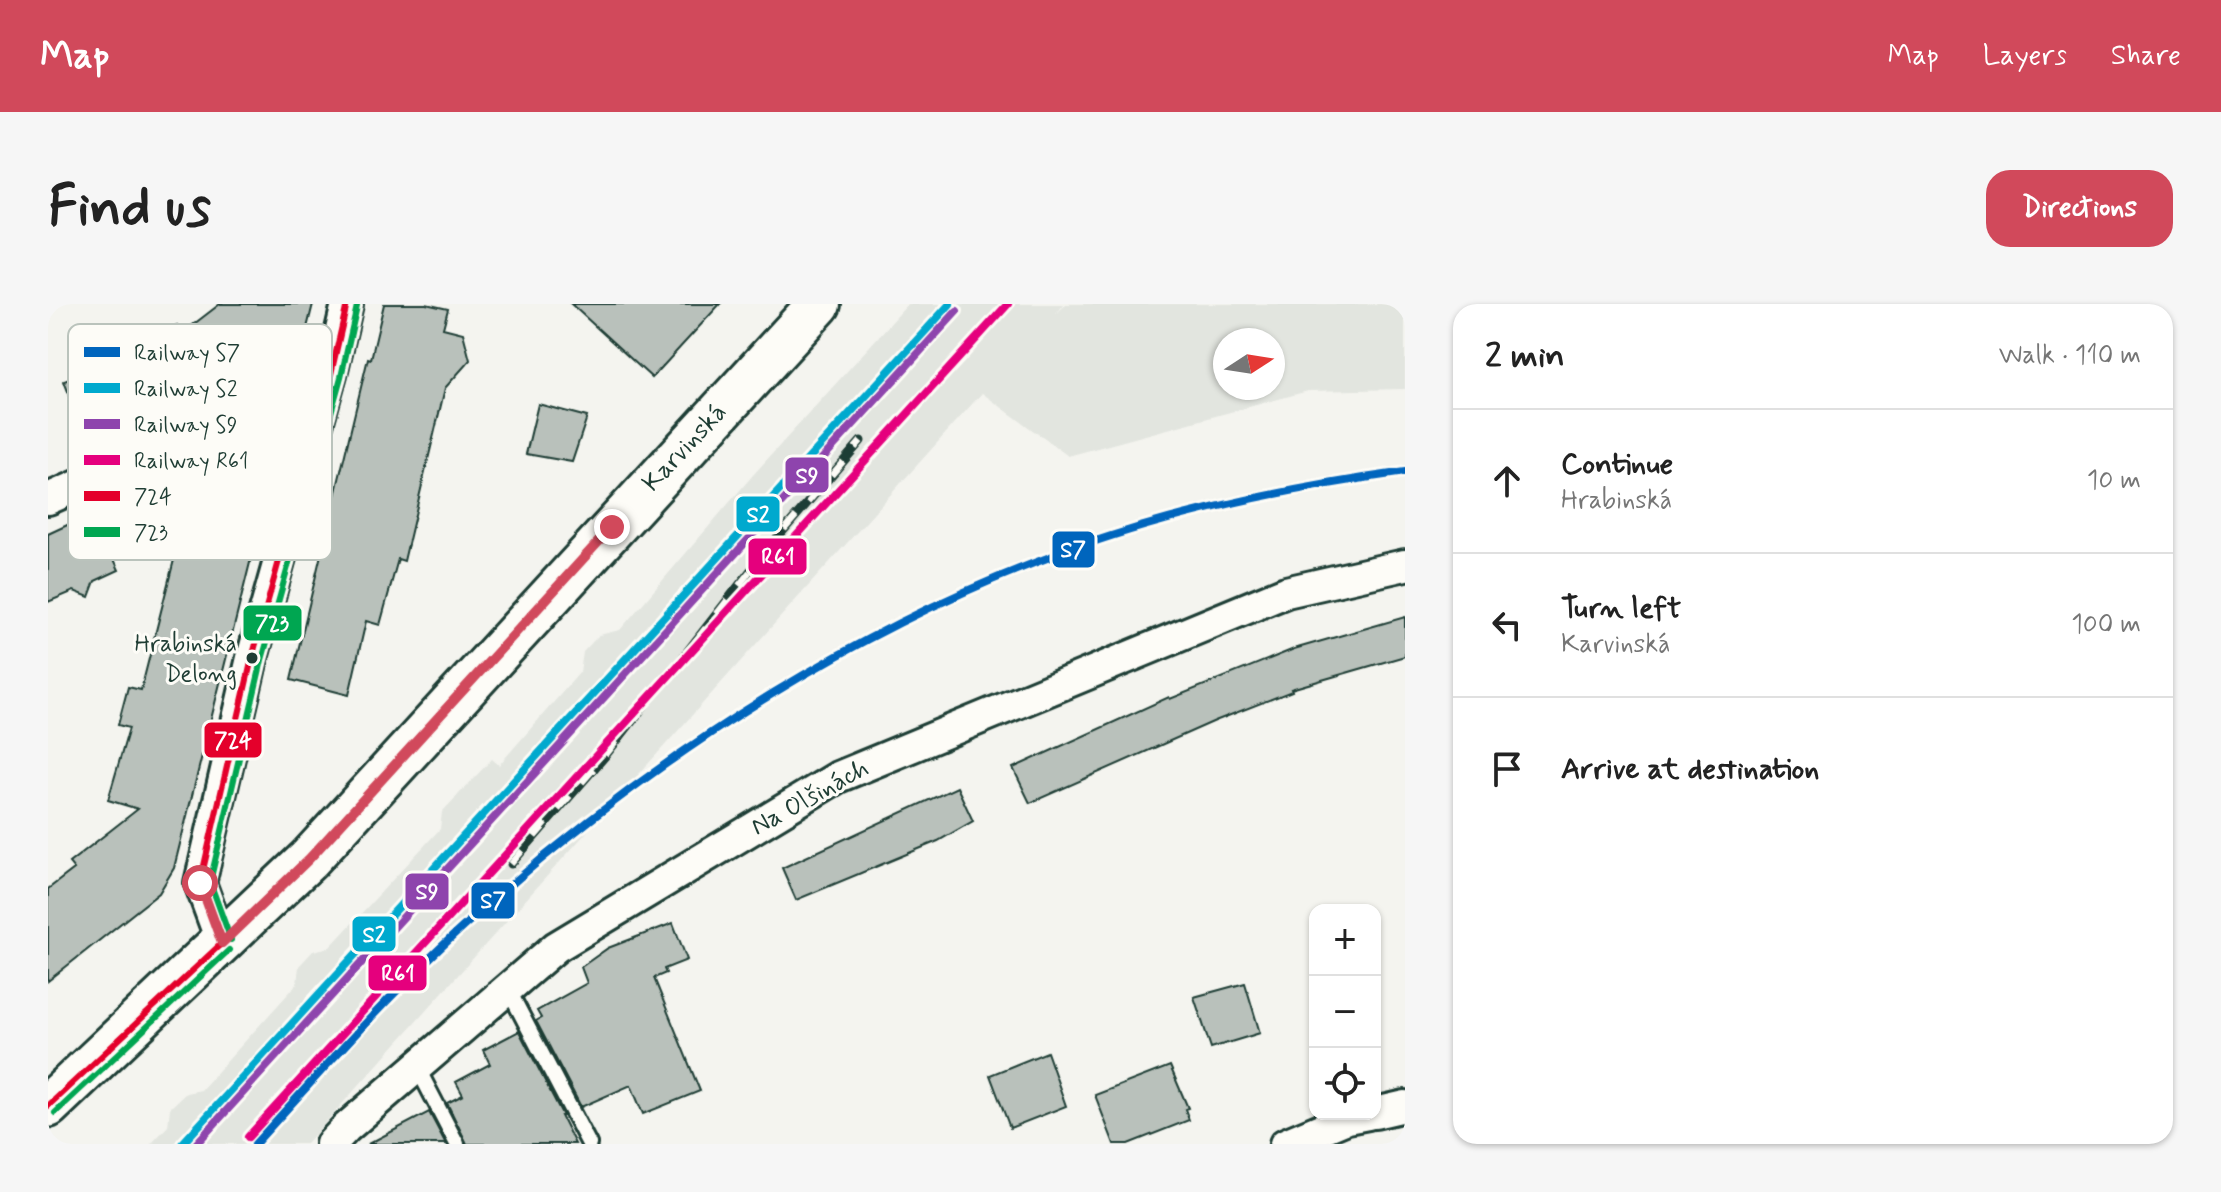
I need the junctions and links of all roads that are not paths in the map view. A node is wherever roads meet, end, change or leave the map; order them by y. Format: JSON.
{"nodes":[{"id":1,"x":347,"y":304,"type":"edge"},
{"id":2,"x":819,"y":304,"type":"edge"},
{"id":3,"x":332,"y":370,"type":"edge"},
{"id":4,"x":68,"y":490,"type":"edge"},
{"id":5,"x":48,"y":499,"type":"edge"},
{"id":6,"x":279,"y":560,"type":"edge"},
{"id":7,"x":1405,"y":565,"type":"edge"},
{"id":8,"x":222,"y":943,"type":"junction"},
{"id":9,"x":508,"y":989,"type":"junction"},
{"id":10,"x":417,"y":1067,"type":"junction"},
{"id":11,"x":48,"y":1106,"type":"edge"},
{"id":12,"x":1405,"y":1106,"type":"edge"},
{"id":13,"x":1359,"y":1122,"type":"edge"},
{"id":14,"x":331,"y":1144,"type":"edge"},
{"id":15,"x":457,"y":1144,"type":"edge"},
{"id":16,"x":589,"y":1144,"type":"edge"},
{"id":17,"x":1285,"y":1144,"type":"edge"}],
"edges":[{"from":1,"to":3,"type":"street"},
{"from":2,"to":8,"type":"main road","name":"Karvinská"},
{"from":4,"to":5,"type":"street"},
{"from":6,"to":8,"type":"street"},
{"from":7,"to":9,"type":"street","name":"Na Olšinách"},
{"from":8,"to":11,"type":"main road","name":"Karvinská"},
{"from":9,"to":10,"type":"street","name":"Na Olšinách"},
{"from":9,"to":16,"type":"lane"},
{"from":10,"to":14,"type":"street","name":"Na Olšinách"},
{"from":10,"to":15,"type":"lane"},
{"from":12,"to":13,"type":"street"},
{"from":13,"to":17,"type":"street"}]}
